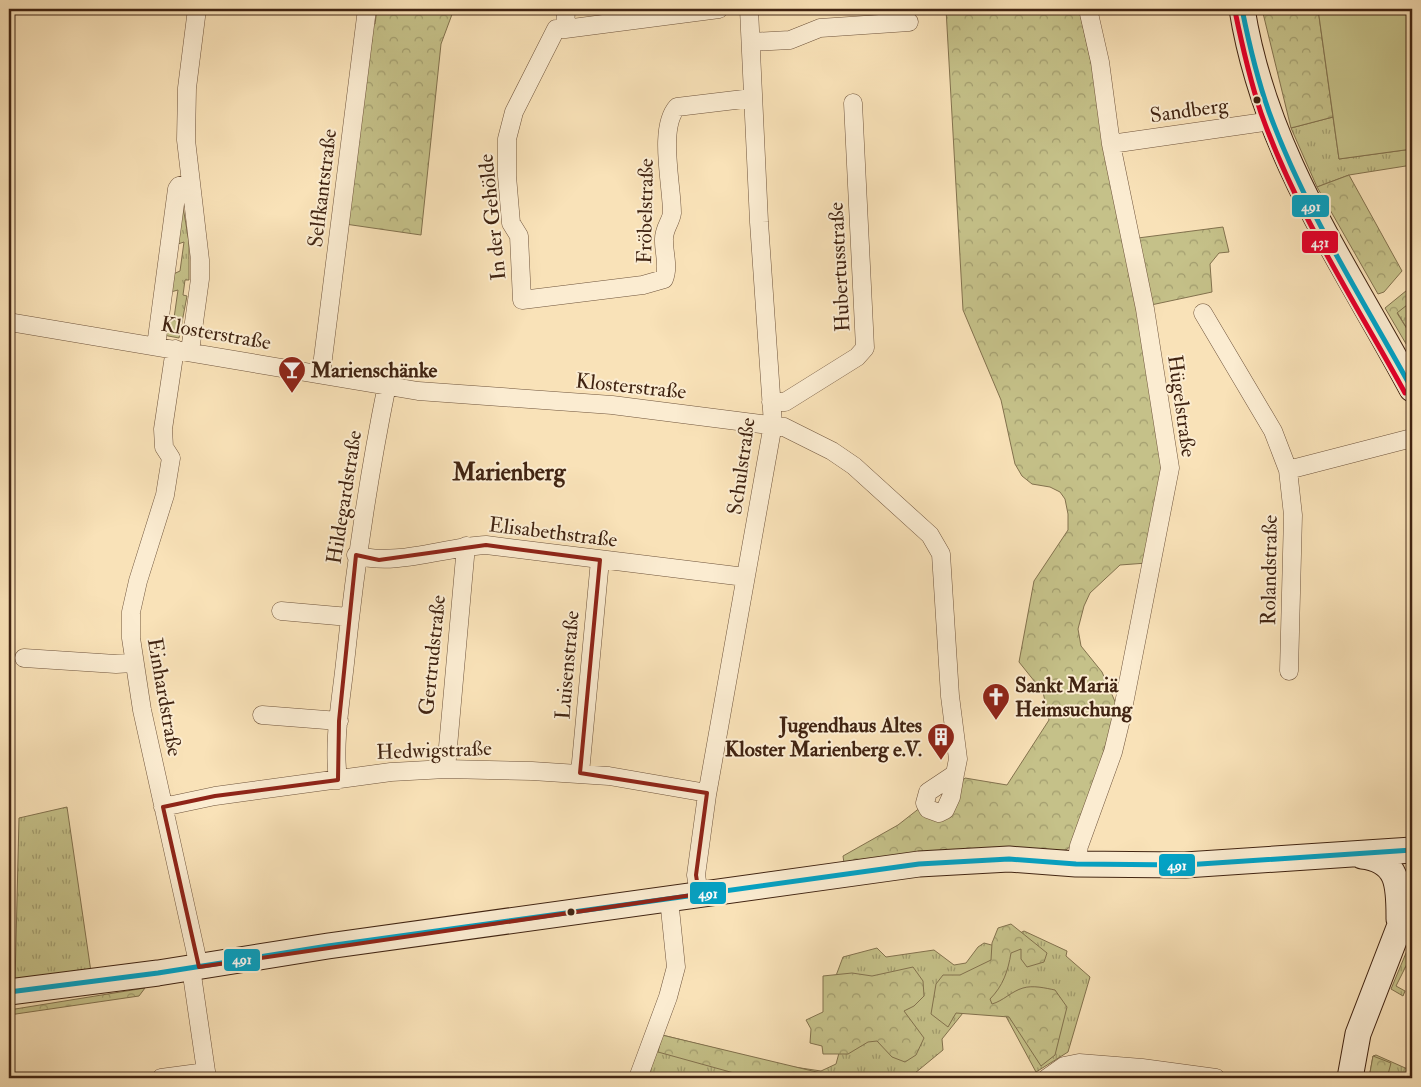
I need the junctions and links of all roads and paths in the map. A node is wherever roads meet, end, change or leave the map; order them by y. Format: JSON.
{"nodes":[{"id":1,"x":197,"y":9,"type":"edge"},
{"id":2,"x":367,"y":9,"type":"edge"},
{"id":3,"x":566,"y":9,"type":"edge"},
{"id":4,"x":719,"y":9,"type":"edge"},
{"id":5,"x":749,"y":9,"type":"edge"},
{"id":6,"x":1088,"y":9,"type":"edge"},
{"id":7,"x":1242,"y":9,"type":"edge"},
{"id":8,"x":889,"y":16,"type":"edge"},
{"id":9,"x":910,"y":22,"type":"dead end"},
{"id":10,"x":565,"y":29,"type":"junction"},
{"id":11,"x":751,"y":42,"type":"junction"},
{"id":12,"x":752,"y":98,"type":"junction"},
{"id":13,"x":853,"y":103,"type":"dead end"},
{"id":14,"x":1272,"y":121,"type":"junction"},
{"id":15,"x":1112,"y":144,"type":"junction"},
{"id":16,"x":191,"y":183,"type":"junction"},
{"id":17,"x":522,"y":300,"type":"joint"},
{"id":18,"x":1203,"y":313,"type":"dead end"},
{"id":19,"x":9,"y":322,"type":"edge"},
{"id":20,"x":156,"y":346,"type":"junction"},
{"id":21,"x":183,"y":350,"type":"junction"},
{"id":22,"x":321,"y":374,"type":"junction"},
{"id":23,"x":387,"y":385,"type":"junction"},
{"id":24,"x":1412,"y":389,"type":"edge"},
{"id":25,"x":771,"y":402,"type":"junction"},
{"id":26,"x":773,"y":424,"type":"junction"},
{"id":27,"x":1412,"y":438,"type":"edge"},
{"id":28,"x":1288,"y":470,"type":"junction"},
{"id":29,"x":466,"y":546,"type":"junction"},
{"id":30,"x":356,"y":555,"type":"junction"},
{"id":31,"x":600,"y":560,"type":"junction"},
{"id":32,"x":745,"y":577,"type":"junction"},
{"id":33,"x":281,"y":611,"type":"dead end"},
{"id":34,"x":349,"y":617,"type":"junction"},
{"id":35,"x":24,"y":658,"type":"dead end"},
{"id":36,"x":133,"y":663,"type":"junction"},
{"id":37,"x":1290,"y":671,"type":"dead end"},
{"id":38,"x":262,"y":715,"type":"dead end"},
{"id":39,"x":338,"y":721,"type":"junction"},
{"id":40,"x":446,"y":769,"type":"junction"},
{"id":41,"x":580,"y":774,"type":"junction"},
{"id":42,"x":955,"y":774,"type":"dead end"},
{"id":43,"x":338,"y":780,"type":"junction"},
{"id":44,"x":707,"y":793,"type":"junction"},
{"id":45,"x":163,"y":807,"type":"junction"},
{"id":46,"x":1412,"y":850,"type":"edge"},
{"id":47,"x":1355,"y":855,"type":"junction"},
{"id":48,"x":1076,"y":864,"type":"junction"},
{"id":49,"x":699,"y":894,"type":"junction"},
{"id":50,"x":1412,"y":894,"type":"edge"},
{"id":51,"x":669,"y":899,"type":"junction"},
{"id":52,"x":1399,"y":926,"type":"junction"},
{"id":53,"x":195,"y":967,"type":"junction"},
{"id":54,"x":9,"y":992,"type":"edge"},
{"id":55,"x":206,"y":1075,"type":"edge"},
{"id":56,"x":161,"y":1078,"type":"edge"},
{"id":57,"x":638,"y":1078,"type":"edge"},
{"id":58,"x":1047,"y":1078,"type":"edge"},
{"id":59,"x":1216,"y":1078,"type":"edge"},
{"id":60,"x":1350,"y":1078,"type":"edge"}],
"edges":[{"from":1,"to":16,"type":"street","name":"Einhardstraße"},
{"from":2,"to":22,"type":"street","name":"Selfkantstraße"},
{"from":3,"to":10,"type":"street"},
{"from":4,"to":10,"type":"street"},
{"from":5,"to":11,"type":"street","name":"Schulstraße"},
{"from":6,"to":15,"type":"street","name":"Hügelstraße"},
{"from":7,"to":14,"type":"main road"},
{"from":8,"to":9,"type":"street"},
{"from":8,"to":11,"type":"street"},
{"from":10,"to":17,"type":"street","name":"In der Gehölde"},
{"from":11,"to":12,"type":"street","name":"Schulstraße"},
{"from":12,"to":17,"type":"street","name":"Fröbelstraße"},
{"from":12,"to":25,"type":"street","name":"Schulstraße"},
{"from":13,"to":25,"type":"street","name":"Hubertusstraße"},
{"from":14,"to":15,"type":"street","name":"Sandberg"},
{"from":14,"to":24,"type":"main road"},
{"from":15,"to":48,"type":"street","name":"Hügelstraße"},
{"from":16,"to":20,"type":"street"},
{"from":16,"to":21,"type":"street","name":"Einhardstraße"},
{"from":18,"to":28,"type":"street","name":"Rolandstraße"},
{"from":19,"to":20,"type":"street","name":"Klosterstraße"},
{"from":20,"to":21,"type":"street","name":"Klosterstraße"},
{"from":21,"to":22,"type":"street","name":"Klosterstraße"},
{"from":21,"to":36,"type":"street","name":"Einhardstraße"},
{"from":22,"to":23,"type":"street","name":"Klosterstraße"},
{"from":23,"to":26,"type":"street","name":"Klosterstraße"},
{"from":23,"to":30,"type":"street","name":"Hildegardstraße"},
{"from":25,"to":26,"type":"street","name":"Schulstraße"},
{"from":26,"to":32,"type":"street","name":"Schulstraße"},
{"from":26,"to":42,"type":"street","name":"Klosterstraße"},
{"from":27,"to":28,"type":"street"},
{"from":28,"to":37,"type":"street","name":"Rolandstraße"},
{"from":29,"to":30,"type":"street","name":"Elisabethstraße"},
{"from":29,"to":31,"type":"street","name":"Elisabethstraße"},
{"from":29,"to":40,"type":"street","name":"Gertrudstraße"},
{"from":30,"to":34,"type":"street","name":"Hildegardstraße"},
{"from":31,"to":32,"type":"street","name":"Elisabethstraße"},
{"from":31,"to":41,"type":"street","name":"Luisenstraße"},
{"from":32,"to":44,"type":"street","name":"Schulstraße"},
{"from":33,"to":34,"type":"street"},
{"from":34,"to":39,"type":"street","name":"Hildegardstraße"},
{"from":35,"to":36,"type":"street"},
{"from":36,"to":45,"type":"street","name":"Einhardstraße"},
{"from":38,"to":39,"type":"street"},
{"from":39,"to":43,"type":"street","name":"Hildegardstraße"},
{"from":40,"to":41,"type":"street","name":"Hedwigstraße"},
{"from":40,"to":43,"type":"street","name":"Hedwigstraße"},
{"from":41,"to":44,"type":"street","name":"Hedwigstraße"},
{"from":43,"to":45,"type":"street","name":"Hedwigstraße"},
{"from":44,"to":49,"type":"street","name":"Schulstraße"},
{"from":45,"to":53,"type":"street","name":"Einhardstraße"},
{"from":46,"to":47,"type":"main road"},
{"from":47,"to":48,"type":"main road"},
{"from":47,"to":52,"type":"main road"},
{"from":48,"to":49,"type":"main road"},
{"from":49,"to":51,"type":"main road"},
{"from":50,"to":52,"type":"main road"},
{"from":51,"to":53,"type":"main road"},
{"from":51,"to":57,"type":"street"},
{"from":52,"to":60,"type":"main road"},
{"from":53,"to":54,"type":"main road"},
{"from":53,"to":55,"type":"street","name":"Einhardstraße"},
{"from":55,"to":56,"type":"street"},
{"from":58,"to":59,"type":"street"}]}
